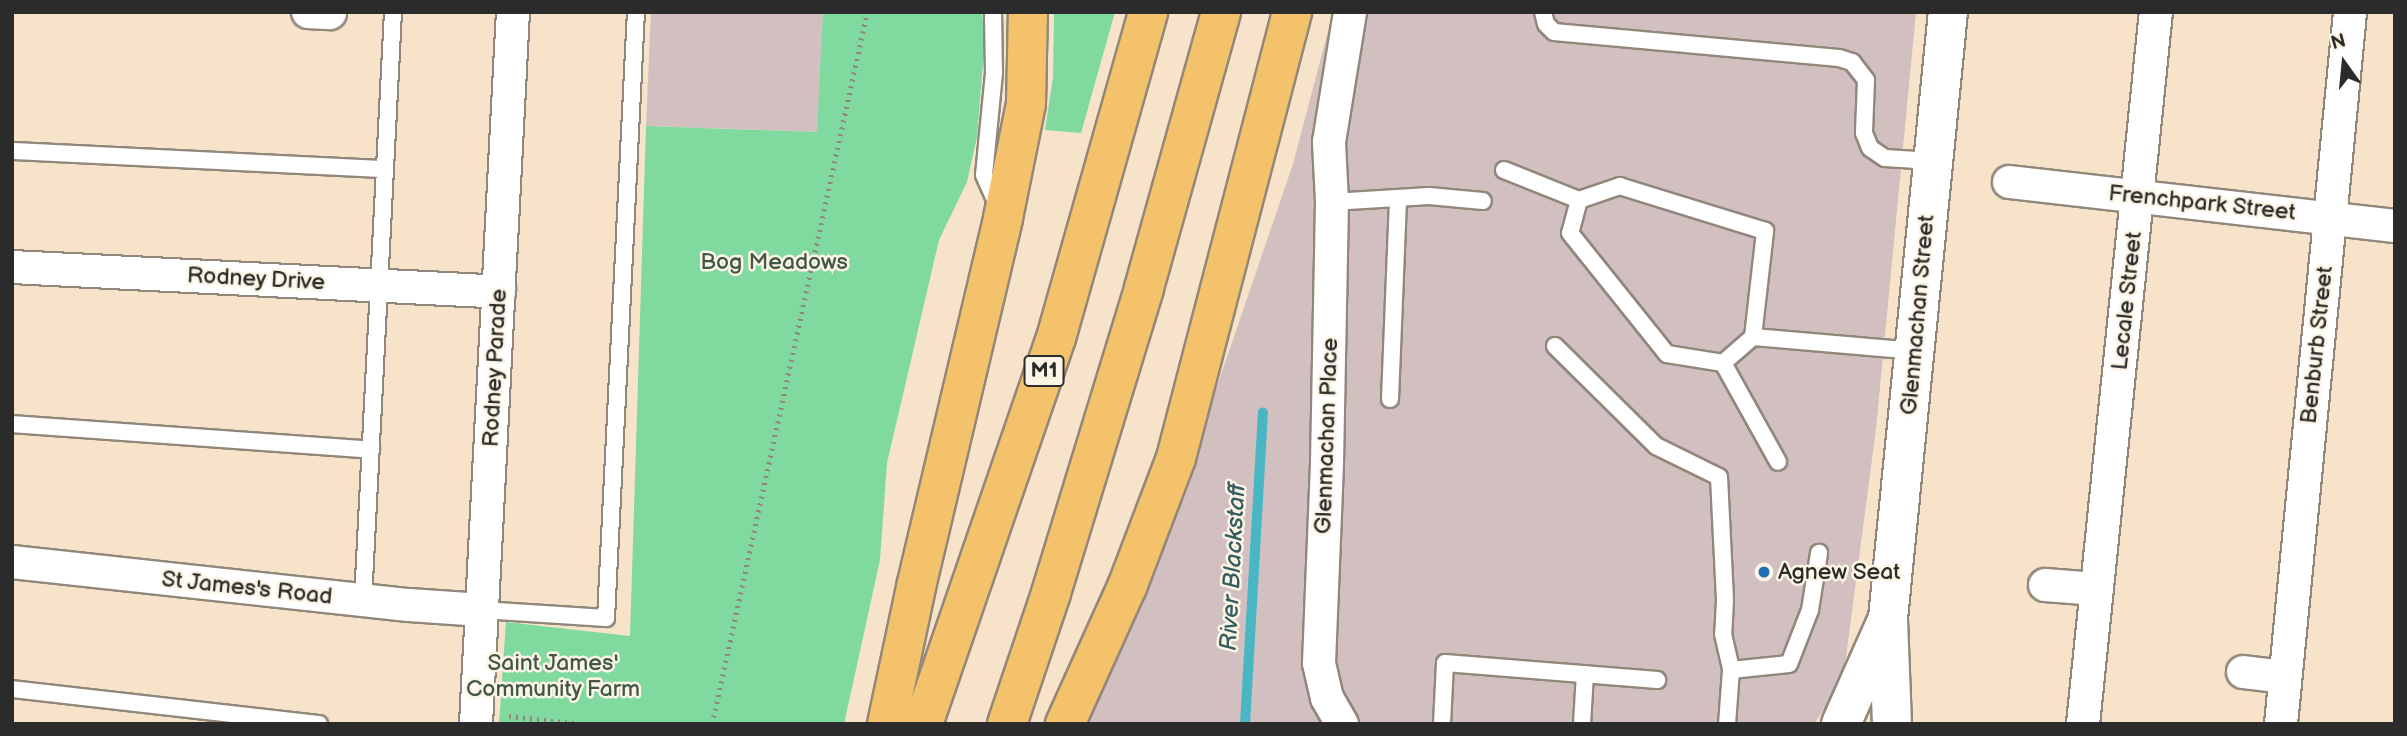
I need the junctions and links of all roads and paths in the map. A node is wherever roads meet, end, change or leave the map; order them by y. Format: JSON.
{"nodes":[{"id":1,"x":393,"y":12,"type":"edge"},
{"id":2,"x":513,"y":12,"type":"edge"},
{"id":3,"x":636,"y":12,"type":"edge"},
{"id":4,"x":867,"y":12,"type":"edge"},
{"id":5,"x":993,"y":12,"type":"edge"},
{"id":6,"x":1028,"y":12,"type":"edge"},
{"id":7,"x":1148,"y":12,"type":"edge"},
{"id":8,"x":1221,"y":12,"type":"edge"},
{"id":9,"x":1292,"y":12,"type":"edge"},
{"id":10,"x":1350,"y":12,"type":"edge"},
{"id":11,"x":1543,"y":12,"type":"edge"},
{"id":12,"x":1948,"y":12,"type":"edge"},
{"id":13,"x":2156,"y":12,"type":"edge"},
{"id":14,"x":2350,"y":12,"type":"edge"},
{"id":15,"x":12,"y":151,"type":"edge"},
{"id":16,"x":1931,"y":161,"type":"junction"},
{"id":17,"x":384,"y":169,"type":"junction"},
{"id":18,"x":1504,"y":170,"type":"dead end"},
{"id":19,"x":2009,"y":181,"type":"dead end"},
{"id":20,"x":2137,"y":196,"type":"junction"},
{"id":21,"x":1398,"y":200,"type":"junction"},
{"id":22,"x":1579,"y":200,"type":"junction"},
{"id":23,"x":1483,"y":201,"type":"dead end"},
{"id":24,"x":1332,"y":202,"type":"junction"},
{"id":25,"x":1003,"y":218,"type":"junction"},
{"id":26,"x":2330,"y":218,"type":"junction"},
{"id":27,"x":2395,"y":226,"type":"edge"},
{"id":28,"x":12,"y":267,"type":"edge"},
{"id":29,"x":379,"y":286,"type":"junction"},
{"id":30,"x":499,"y":292,"type":"junction"},
{"id":31,"x":1753,"y":337,"type":"junction"},
{"id":32,"x":1555,"y":346,"type":"dead end"},
{"id":33,"x":1916,"y":351,"type":"junction"},
{"id":34,"x":1723,"y":363,"type":"junction"},
{"id":35,"x":1390,"y":399,"type":"dead end"},
{"id":36,"x":12,"y":424,"type":"edge"},
{"id":37,"x":371,"y":450,"type":"junction"},
{"id":38,"x":1778,"y":462,"type":"dead end"},
{"id":39,"x":1819,"y":553,"type":"dead end"},
{"id":40,"x":12,"y":562,"type":"edge"},
{"id":41,"x":2045,"y":584,"type":"dead end"},
{"id":42,"x":2097,"y":589,"type":"junction"},
{"id":43,"x":363,"y":600,"type":"junction"},
{"id":44,"x":482,"y":610,"type":"junction"},
{"id":45,"x":1888,"y":618,"type":"junction"},
{"id":46,"x":1731,"y":670,"type":"junction"},
{"id":47,"x":2243,"y":672,"type":"dead end"},
{"id":48,"x":1585,"y":674,"type":"junction"},
{"id":49,"x":2285,"y":677,"type":"junction"},
{"id":50,"x":1657,"y":680,"type":"dead end"},
{"id":51,"x":12,"y":689,"type":"edge"},
{"id":52,"x":476,"y":719,"type":"edge"},
{"id":53,"x":1337,"y":722,"type":"edge"},
{"id":54,"x":319,"y":724,"type":"edge"},
{"id":55,"x":581,"y":724,"type":"edge"},
{"id":56,"x":712,"y":724,"type":"edge"},
{"id":57,"x":887,"y":724,"type":"edge"},
{"id":58,"x":923,"y":724,"type":"edge"},
{"id":59,"x":1007,"y":724,"type":"edge"},
{"id":60,"x":1065,"y":724,"type":"edge"},
{"id":61,"x":1442,"y":724,"type":"edge"},
{"id":62,"x":1582,"y":724,"type":"edge"},
{"id":63,"x":1727,"y":724,"type":"edge"},
{"id":64,"x":1841,"y":724,"type":"edge"},
{"id":65,"x":1892,"y":724,"type":"edge"},
{"id":66,"x":2083,"y":724,"type":"edge"},
{"id":67,"x":2281,"y":724,"type":"edge"}],
"edges":[{"from":1,"to":17,"type":"lane"},
{"from":2,"to":30,"type":"street","name":"Rodney Parade"},
{"from":3,"to":44,"type":"lane"},
{"from":4,"to":56,"type":"path"},
{"from":5,"to":25,"type":"lane"},
{"from":6,"to":25,"type":"highway"},
{"from":7,"to":58,"type":"highway","number":"M1"},
{"from":8,"to":59,"type":"highway"},
{"from":9,"to":60,"type":"highway"},
{"from":10,"to":24,"type":"street","name":"Glenmachan Place"},
{"from":11,"to":16,"type":"lane"},
{"from":12,"to":16,"type":"street","name":"Glenmachan Street"},
{"from":13,"to":20,"type":"street","name":"Lecale Street"},
{"from":14,"to":26,"type":"street","name":"Benburb Street"},
{"from":15,"to":17,"type":"lane"},
{"from":16,"to":33,"type":"street","name":"Glenmachan Street"},
{"from":17,"to":29,"type":"lane"},
{"from":18,"to":22,"type":"lane"},
{"from":19,"to":20,"type":"street","name":"Frenchpark Street"},
{"from":20,"to":26,"type":"street","name":"Frenchpark Street"},
{"from":20,"to":42,"type":"street","name":"Lecale Street"},
{"from":21,"to":23,"type":"lane"},
{"from":21,"to":24,"type":"lane"},
{"from":21,"to":35,"type":"lane"},
{"from":22,"to":31,"type":"lane"},
{"from":22,"to":34,"type":"lane"},
{"from":24,"to":53,"type":"street","name":"Glenmachan Place"},
{"from":25,"to":57,"type":"highway"},
{"from":26,"to":27,"type":"street","name":"Frenchpark Street"},
{"from":26,"to":49,"type":"street","name":"Benburb Street"},
{"from":28,"to":29,"type":"street","name":"Rodney Drive"},
{"from":29,"to":30,"type":"street","name":"Rodney Drive"},
{"from":29,"to":37,"type":"lane"},
{"from":30,"to":44,"type":"street","name":"Rodney Parade"},
{"from":31,"to":33,"type":"lane"},
{"from":31,"to":34,"type":"lane"},
{"from":32,"to":46,"type":"lane"},
{"from":33,"to":45,"type":"street","name":"Glenmachan Street"},
{"from":34,"to":38,"type":"lane"},
{"from":36,"to":37,"type":"lane"},
{"from":37,"to":43,"type":"lane"},
{"from":39,"to":46,"type":"lane"},
{"from":40,"to":43,"type":"street","name":"St James's Road"},
{"from":41,"to":42,"type":"street"},
{"from":42,"to":66,"type":"street","name":"Lecale Street"},
{"from":43,"to":44,"type":"street","name":"St James's Road"},
{"from":44,"to":52,"type":"street","name":"Rodney Parade"},
{"from":45,"to":64,"type":"street","name":"Glenmachan Street"},
{"from":45,"to":65,"type":"street","name":"Glenmachan Street"},
{"from":46,"to":63,"type":"lane"},
{"from":47,"to":49,"type":"street"},
{"from":48,"to":50,"type":"lane"},
{"from":48,"to":61,"type":"lane"},
{"from":48,"to":62,"type":"lane"},
{"from":49,"to":67,"type":"street","name":"Benburb Street"},
{"from":51,"to":54,"type":"lane"},
{"from":52,"to":55,"type":"path"}]}
